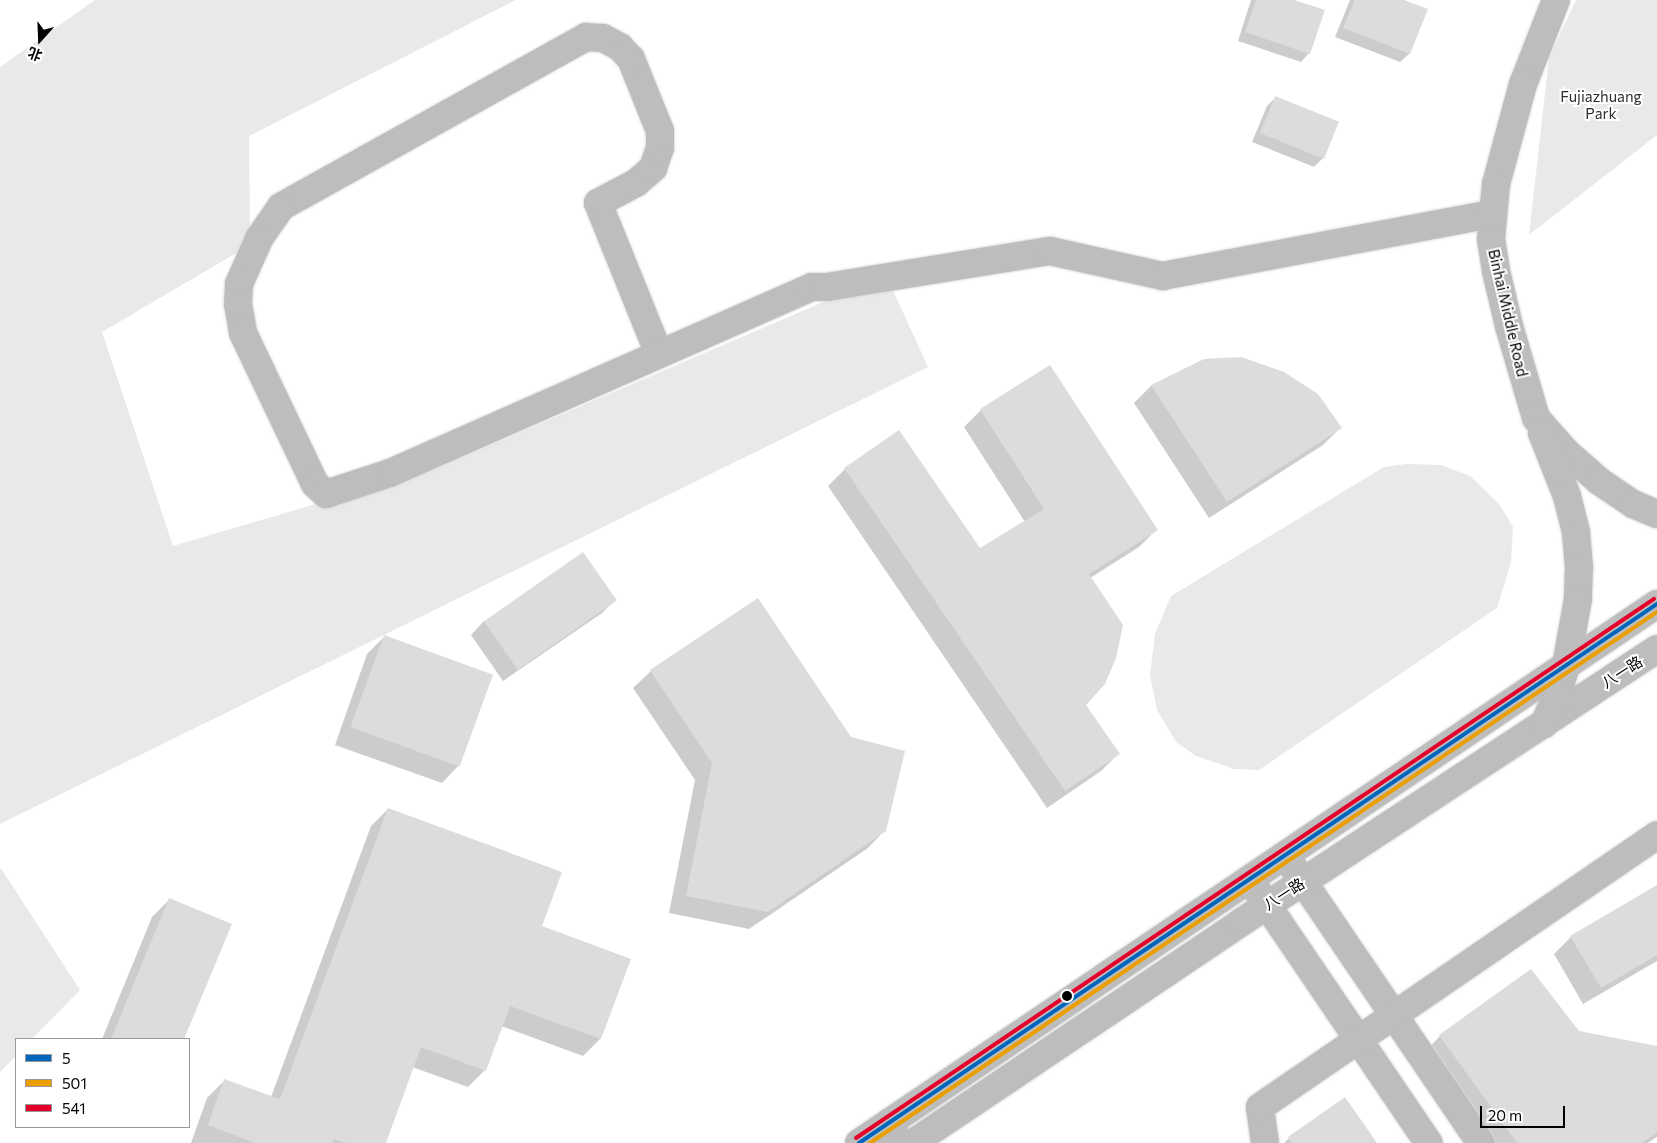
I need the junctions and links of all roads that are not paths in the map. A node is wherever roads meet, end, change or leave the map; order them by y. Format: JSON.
{"nodes":[{"id":1,"x":1556,"y":0,"type":"edge"},
{"id":2,"x":1492,"y":214,"type":"junction"},
{"id":3,"x":659,"y":354,"type":"junction"},
{"id":4,"x":1536,"y":418,"type":"junction"},
{"id":5,"x":1657,"y":514,"type":"edge"},
{"id":6,"x":1657,"y":604,"type":"edge"},
{"id":7,"x":1657,"y":649,"type":"edge"},
{"id":8,"x":1566,"y":666,"type":"junction"},
{"id":9,"x":1544,"y":724,"type":"junction"},
{"id":10,"x":1657,"y":835,"type":"edge"},
{"id":11,"x":1285,"y":856,"type":"junction"},
{"id":12,"x":1250,"y":880,"type":"junction"},
{"id":13,"x":1303,"y":882,"type":"junction"},
{"id":14,"x":1267,"y":905,"type":"junction"},
{"id":15,"x":1394,"y":1015,"type":"junction"},
{"id":16,"x":1359,"y":1039,"type":"junction"},
{"id":17,"x":894,"y":1133,"type":"edge"},
{"id":18,"x":859,"y":1143,"type":"edge"},
{"id":19,"x":913,"y":1143,"type":"edge"},
{"id":20,"x":1265,"y":1143,"type":"edge"},
{"id":21,"x":1429,"y":1143,"type":"edge"},
{"id":22,"x":1481,"y":1143,"type":"edge"}],
"edges":[{"from":1,"to":2,"type":"main road","name":"Binhai Middle Road"},
{"from":2,"to":3,"type":"main road"},
{"from":2,"to":4,"type":"main road","name":"Binhai Middle Road"},
{"from":3,"to":3,"type":"main road"},
{"from":4,"to":5,"type":"main road","name":"Binhai Middle Road"},
{"from":4,"to":8,"type":"main road"},
{"from":6,"to":8,"type":"main road"},
{"from":7,"to":9,"type":"main road","name":"八一路"},
{"from":8,"to":9,"type":"main road"},
{"from":8,"to":11,"type":"main road"},
{"from":9,"to":13,"type":"main road","name":"八一路"},
{"from":10,"to":15,"type":"main road"},
{"from":11,"to":12,"type":"main road"},
{"from":11,"to":13,"type":"main road"},
{"from":12,"to":14,"type":"main road"},
{"from":12,"to":17,"type":"main road"},
{"from":13,"to":14,"type":"main road","name":"八一路"},
{"from":13,"to":15,"type":"main road"},
{"from":14,"to":16,"type":"main road"},
{"from":14,"to":19,"type":"main road","name":"八一路"},
{"from":15,"to":16,"type":"main road"},
{"from":15,"to":22,"type":"main road"},
{"from":16,"to":20,"type":"main road"},
{"from":16,"to":21,"type":"main road"},
{"from":17,"to":18,"type":"main road"}]}
